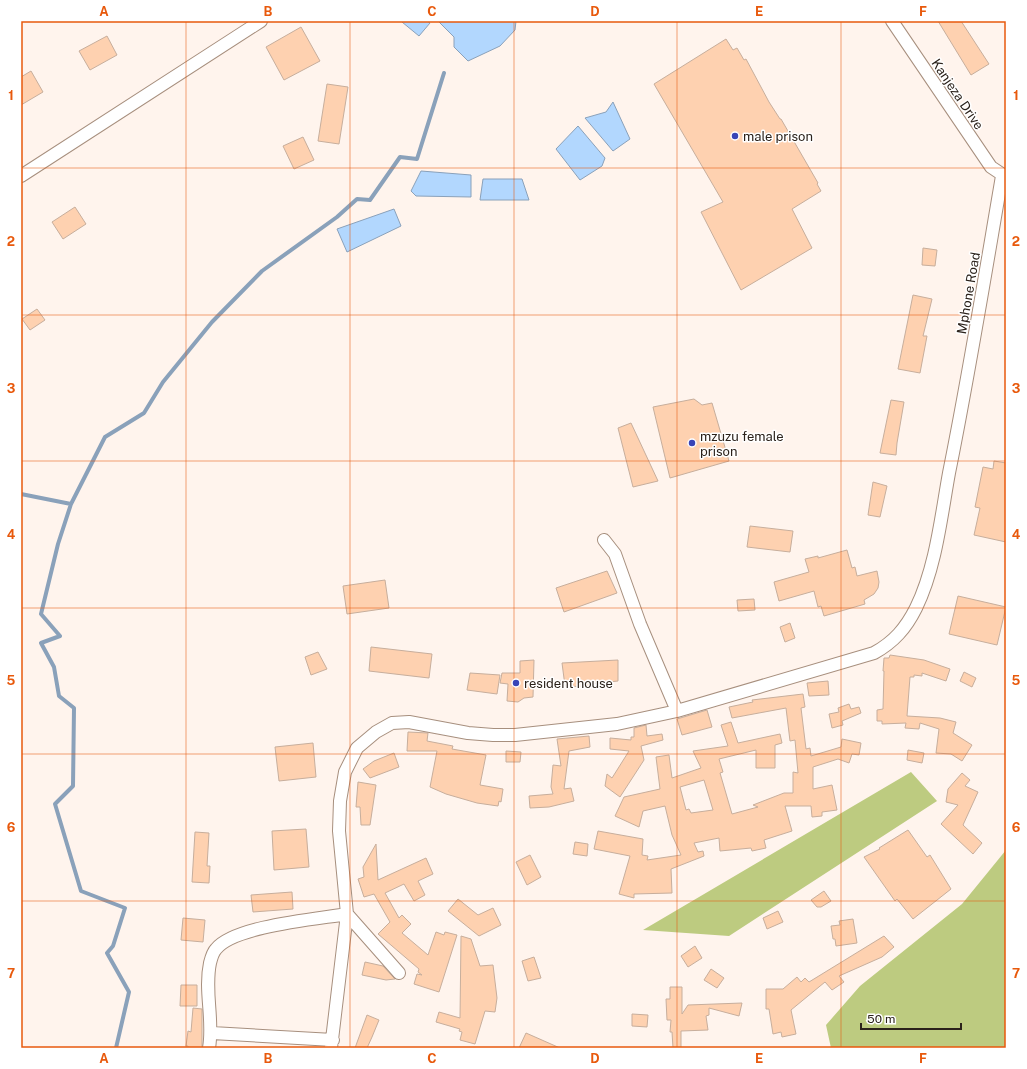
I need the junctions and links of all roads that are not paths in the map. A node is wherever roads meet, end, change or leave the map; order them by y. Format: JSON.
{"nodes":[{"id":1,"x":261,"y":21,"type":"edge"},
{"id":2,"x":892,"y":21,"type":"edge"},
{"id":3,"x":21,"y":176,"type":"edge"},
{"id":4,"x":1004,"y":176,"type":"edge"},
{"id":5,"x":604,"y":540,"type":"dead end"},
{"id":6,"x":677,"y":711,"type":"junction"},
{"id":7,"x":347,"y":914,"type":"junction"},
{"id":8,"x":399,"y":973,"type":"dead end"},
{"id":9,"x":212,"y":1033,"type":"junction"},
{"id":10,"x":332,"y":1044,"type":"edge"},
{"id":11,"x":209,"y":1048,"type":"edge"}],
"edges":[{"from":1,"to":3,"type":"street"},
{"from":2,"to":4,"type":"street","name":"Kanjeza Drive"},
{"from":4,"to":6,"type":"street","name":"Mphone Road"},
{"from":5,"to":6,"type":"street"},
{"from":6,"to":7,"type":"street","name":"Mphone Road"},
{"from":7,"to":8,"type":"street"},
{"from":7,"to":9,"type":"street"},
{"from":7,"to":10,"type":"street","name":"Mphone Road"},
{"from":9,"to":10,"type":"street"},
{"from":9,"to":11,"type":"street"}]}
